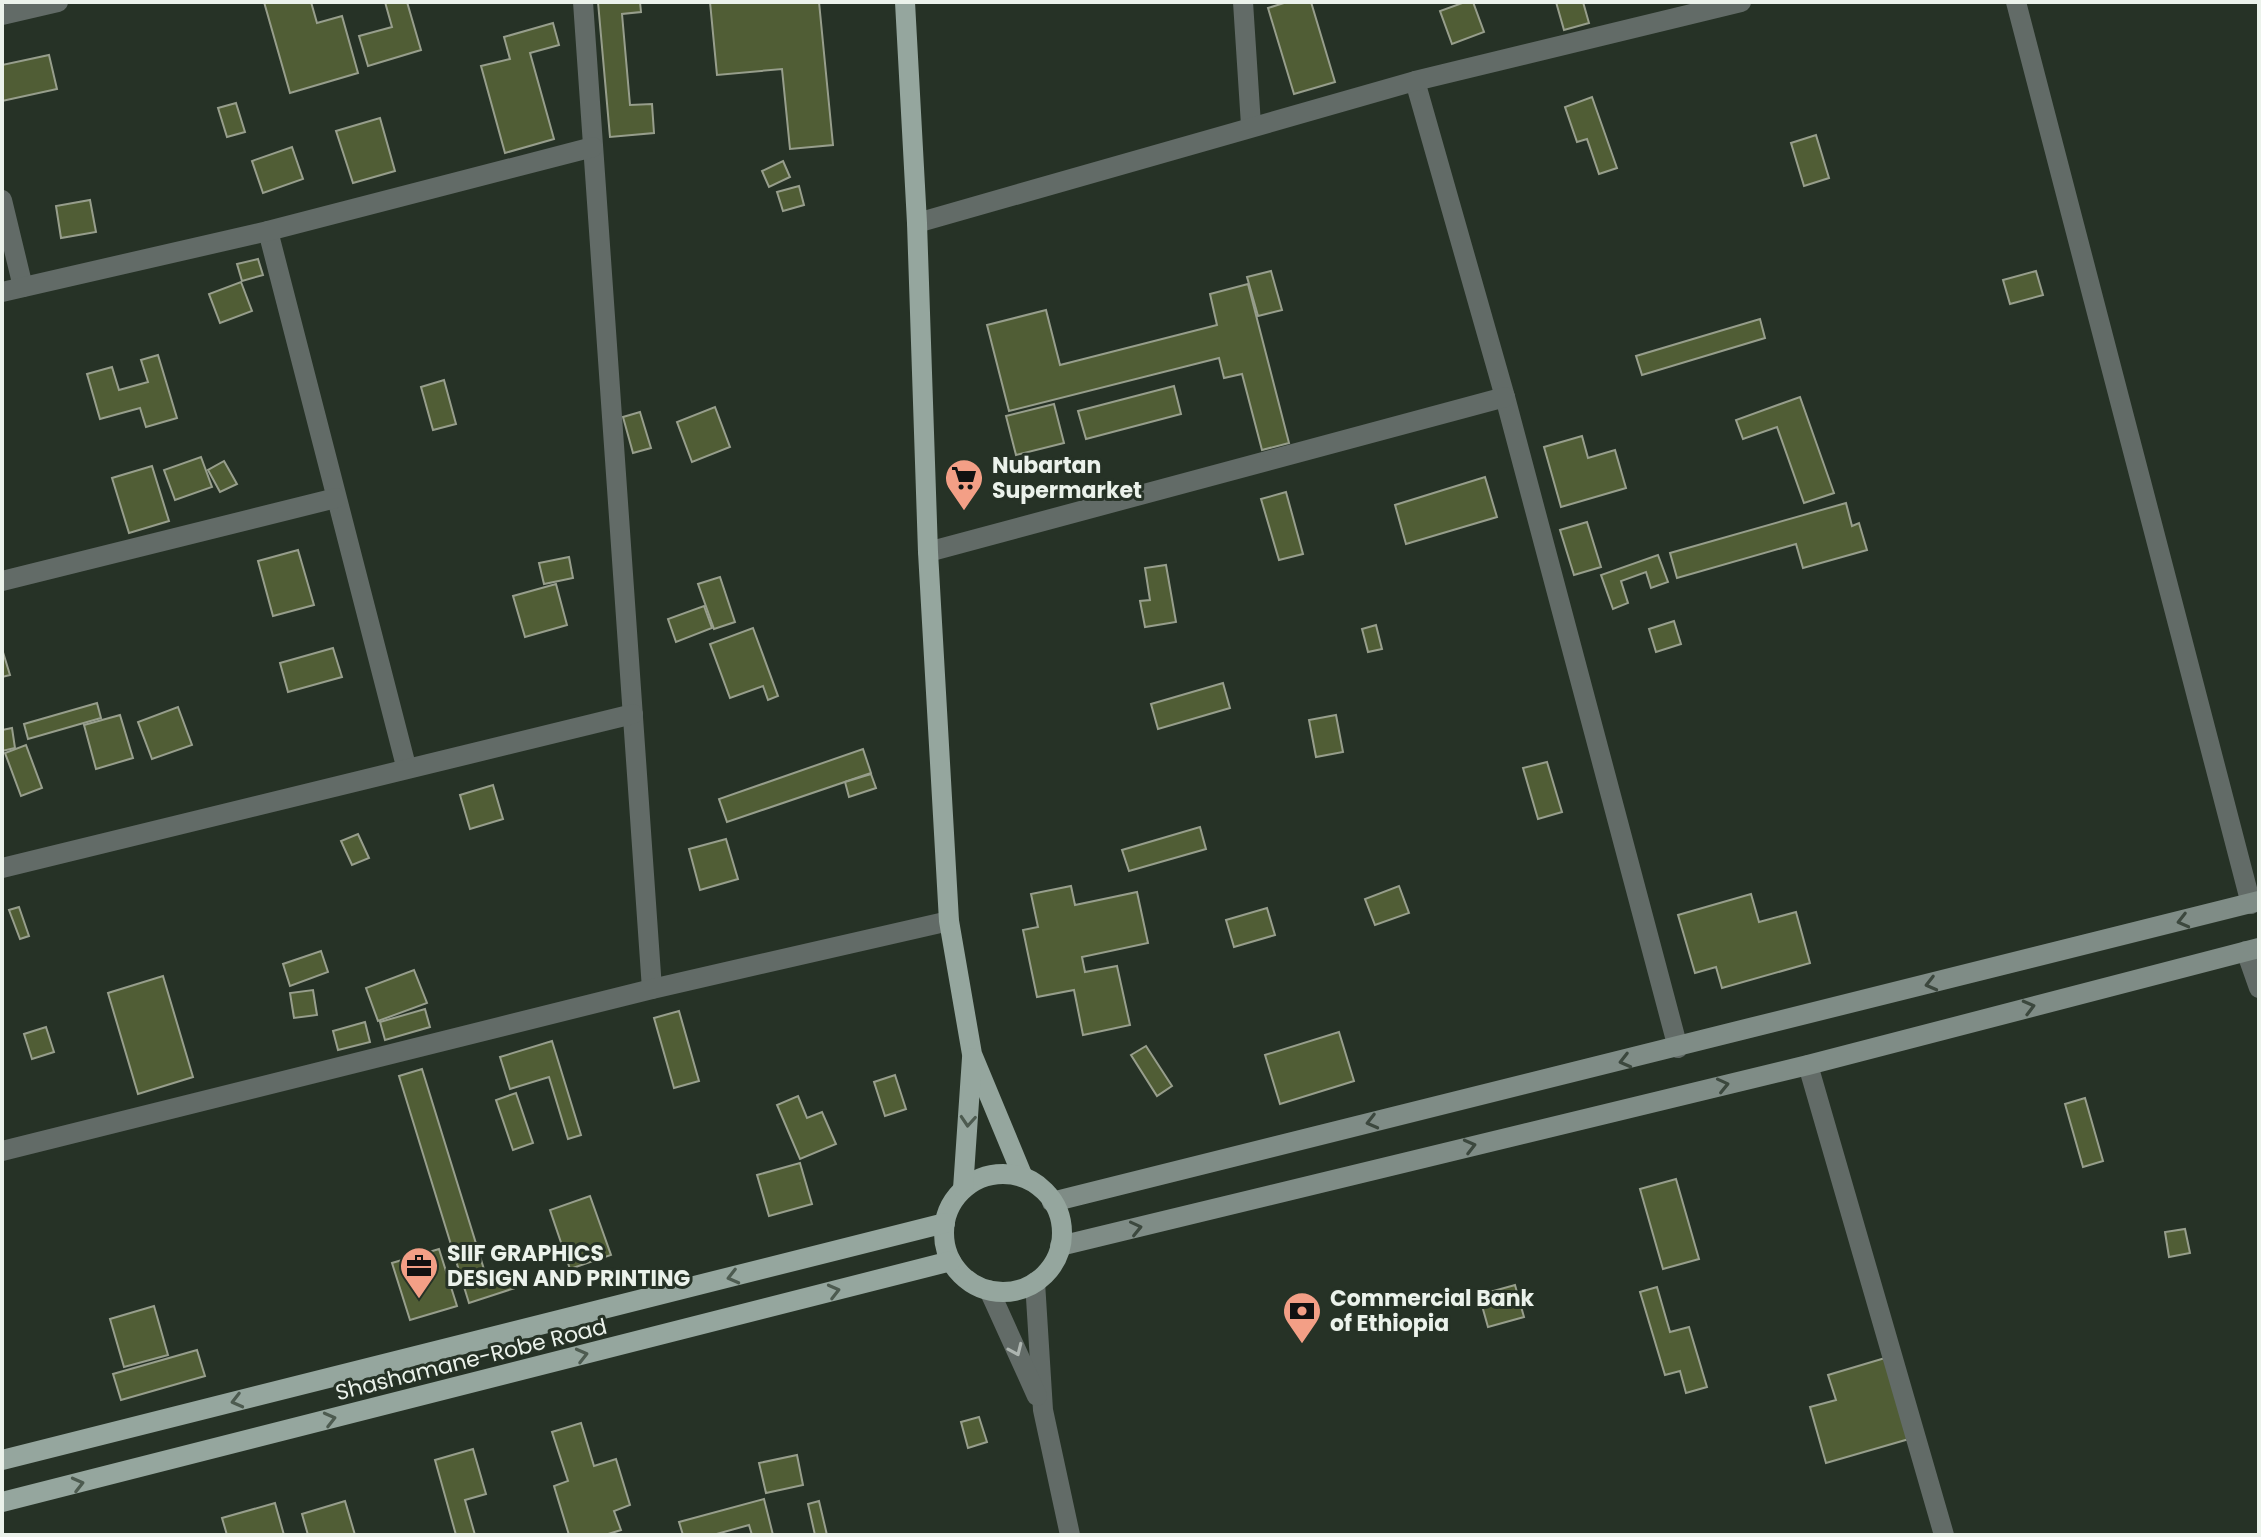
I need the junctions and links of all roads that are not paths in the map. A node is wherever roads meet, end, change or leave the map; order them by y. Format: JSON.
{"nodes":[{"id":1,"x":58,"y":2,"type":"edge"},
{"id":2,"x":583,"y":2,"type":"edge"},
{"id":3,"x":905,"y":2,"type":"edge"},
{"id":4,"x":1243,"y":2,"type":"edge"},
{"id":5,"x":1741,"y":2,"type":"edge"},
{"id":6,"x":2016,"y":2,"type":"edge"},
{"id":7,"x":1712,"y":5,"type":"edge"},
{"id":8,"x":2,"y":15,"type":"edge"},
{"id":9,"x":1415,"y":81,"type":"junction"},
{"id":10,"x":1251,"y":125,"type":"junction"},
{"id":11,"x":593,"y":147,"type":"junction"},
{"id":12,"x":2,"y":200,"type":"edge"},
{"id":13,"x":917,"y":223,"type":"junction"},
{"id":14,"x":268,"y":231,"type":"junction"},
{"id":15,"x":23,"y":287,"type":"junction"},
{"id":16,"x":2,"y":292,"type":"edge"},
{"id":17,"x":1505,"y":397,"type":"junction"},
{"id":18,"x":336,"y":498,"type":"junction"},
{"id":19,"x":928,"y":552,"type":"junction"},
{"id":20,"x":2,"y":581,"type":"edge"},
{"id":21,"x":633,"y":714,"type":"junction"},
{"id":22,"x":406,"y":766,"type":"junction"},
{"id":23,"x":2,"y":868,"type":"edge"},
{"id":24,"x":2255,"y":902,"type":"edge"},
{"id":25,"x":949,"y":921,"type":"junction"},
{"id":26,"x":2253,"y":950,"type":"edge"},
{"id":27,"x":2259,"y":988,"type":"edge"},
{"id":28,"x":652,"y":989,"type":"junction"},
{"id":29,"x":1678,"y":1048,"type":"junction"},
{"id":30,"x":972,"y":1054,"type":"junction"},
{"id":31,"x":1808,"y":1065,"type":"junction"},
{"id":32,"x":2,"y":1151,"type":"edge"},
{"id":33,"x":1023,"y":1177,"type":"junction"},
{"id":34,"x":963,"y":1189,"type":"junction"},
{"id":35,"x":1052,"y":1202,"type":"junction"},
{"id":36,"x":945,"y":1223,"type":"junction"},
{"id":37,"x":1060,"y":1246,"type":"junction"},
{"id":38,"x":951,"y":1261,"type":"junction"},
{"id":39,"x":1035,"y":1282,"type":"junction"},
{"id":40,"x":989,"y":1290,"type":"junction"},
{"id":41,"x":1043,"y":1410,"type":"junction"},
{"id":42,"x":2,"y":1460,"type":"edge"},
{"id":43,"x":2,"y":1502,"type":"edge"},
{"id":44,"x":1070,"y":1535,"type":"edge"},
{"id":45,"x":1944,"y":1535,"type":"edge"}],
"edges":[{"from":1,"to":8,"type":"street"},
{"from":2,"to":11,"type":"street"},
{"from":3,"to":13,"type":"main road"},
{"from":4,"to":10,"type":"street"},
{"from":5,"to":7,"type":"street"},
{"from":6,"to":24,"type":"street"},
{"from":7,"to":9,"type":"street"},
{"from":9,"to":10,"type":"street"},
{"from":9,"to":17,"type":"street"},
{"from":10,"to":13,"type":"street"},
{"from":11,"to":14,"type":"street"},
{"from":11,"to":21,"type":"street"},
{"from":12,"to":15,"type":"street"},
{"from":13,"to":19,"type":"main road"},
{"from":14,"to":15,"type":"street"},
{"from":14,"to":18,"type":"street"},
{"from":15,"to":16,"type":"street"},
{"from":17,"to":19,"type":"street"},
{"from":17,"to":29,"type":"street"},
{"from":18,"to":20,"type":"street"},
{"from":18,"to":22,"type":"street"},
{"from":19,"to":25,"type":"main road"},
{"from":21,"to":22,"type":"street"},
{"from":21,"to":28,"type":"street"},
{"from":22,"to":23,"type":"street"},
{"from":24,"to":29,"type":"main road","one_way":true},
{"from":25,"to":28,"type":"street"},
{"from":25,"to":30,"type":"main road"},
{"from":26,"to":27,"type":"street"},
{"from":31,"to":26,"type":"main road","one_way":true},
{"from":28,"to":32,"type":"street"},
{"from":29,"to":35,"type":"main road","one_way":true},
{"from":30,"to":33,"type":"main road"},
{"from":30,"to":34,"type":"main road","one_way":true},
{"from":37,"to":31,"type":"main road","one_way":true},
{"from":31,"to":45,"type":"street"},
{"from":33,"to":34,"type":"main road"},
{"from":33,"to":35,"type":"main road"},
{"from":34,"to":36,"type":"main road"},
{"from":35,"to":37,"type":"main road"},
{"from":36,"to":38,"type":"main road"},
{"from":36,"to":42,"type":"main road","name":"Shashamane-Robe Road","one_way":true},
{"from":37,"to":39,"type":"main road"},
{"from":38,"to":40,"type":"main road"},
{"from":43,"to":38,"type":"main road","name":"Shashamane-Robe Road","one_way":true},
{"from":39,"to":40,"type":"main road"},
{"from":39,"to":41,"type":"street"},
{"from":40,"to":41,"type":"street","one_way":true},
{"from":41,"to":44,"type":"street"}]}
